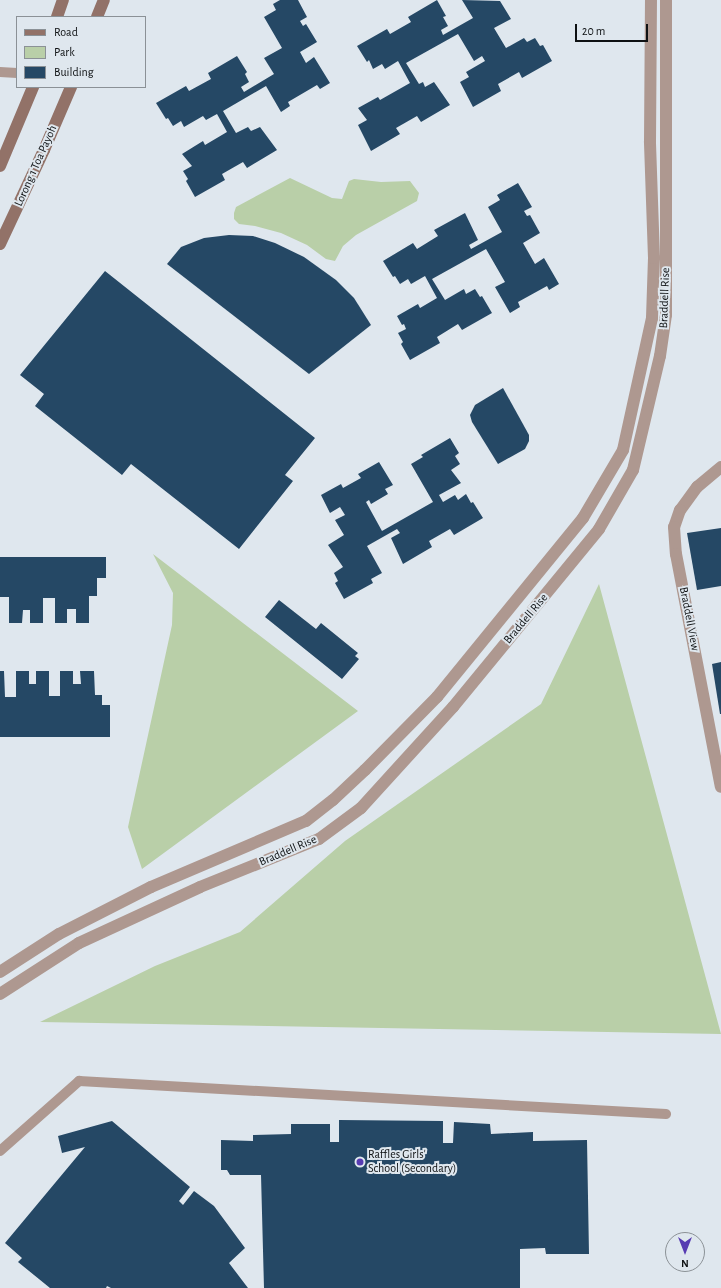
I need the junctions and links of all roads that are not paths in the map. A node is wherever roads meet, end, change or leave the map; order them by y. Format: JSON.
{"nodes":[{"id":1,"x":63,"y":0,"type":"edge"},
{"id":2,"x":104,"y":0,"type":"edge"},
{"id":3,"x":651,"y":0,"type":"edge"},
{"id":4,"x":666,"y":0,"type":"edge"},
{"id":5,"x":57,"y":16,"type":"edge"},
{"id":6,"x":97,"y":16,"type":"edge"},
{"id":7,"x":0,"y":72,"type":"edge"},
{"id":8,"x":16,"y":73,"type":"edge"},
{"id":9,"x":33,"y":88,"type":"edge"},
{"id":10,"x":71,"y":88,"type":"edge"},
{"id":11,"x":0,"y":166,"type":"edge"},
{"id":12,"x":0,"y":244,"type":"edge"},
{"id":13,"x":645,"y":353,"type":"junction"},
{"id":14,"x":660,"y":356,"type":"junction"},
{"id":15,"x":721,"y":467,"type":"edge"},
{"id":16,"x":721,"y":787,"type":"edge"},
{"id":17,"x":0,"y":972,"type":"edge"},
{"id":18,"x":0,"y":994,"type":"edge"},
{"id":19,"x":666,"y":1114,"type":"dead end"},
{"id":20,"x":0,"y":1151,"type":"edge"}],
"edges":[{"from":1,"to":5,"type":"main road"},
{"from":2,"to":6,"type":"main road"},
{"from":3,"to":13,"type":"street","name":"Braddell Rise"},
{"from":4,"to":14,"type":"street","name":"Braddell Rise"},
{"from":7,"to":8,"type":"lane"},
{"from":9,"to":11,"type":"main road"},
{"from":10,"to":12,"type":"main road","name":"Lorong 1 Toa Payoh"},
{"from":13,"to":14,"type":"street"},
{"from":13,"to":17,"type":"street","name":"Braddell Rise"},
{"from":14,"to":18,"type":"street","name":"Braddell Rise"},
{"from":15,"to":16,"type":"street","name":"Braddell View"},
{"from":19,"to":20,"type":"lane"}]}
